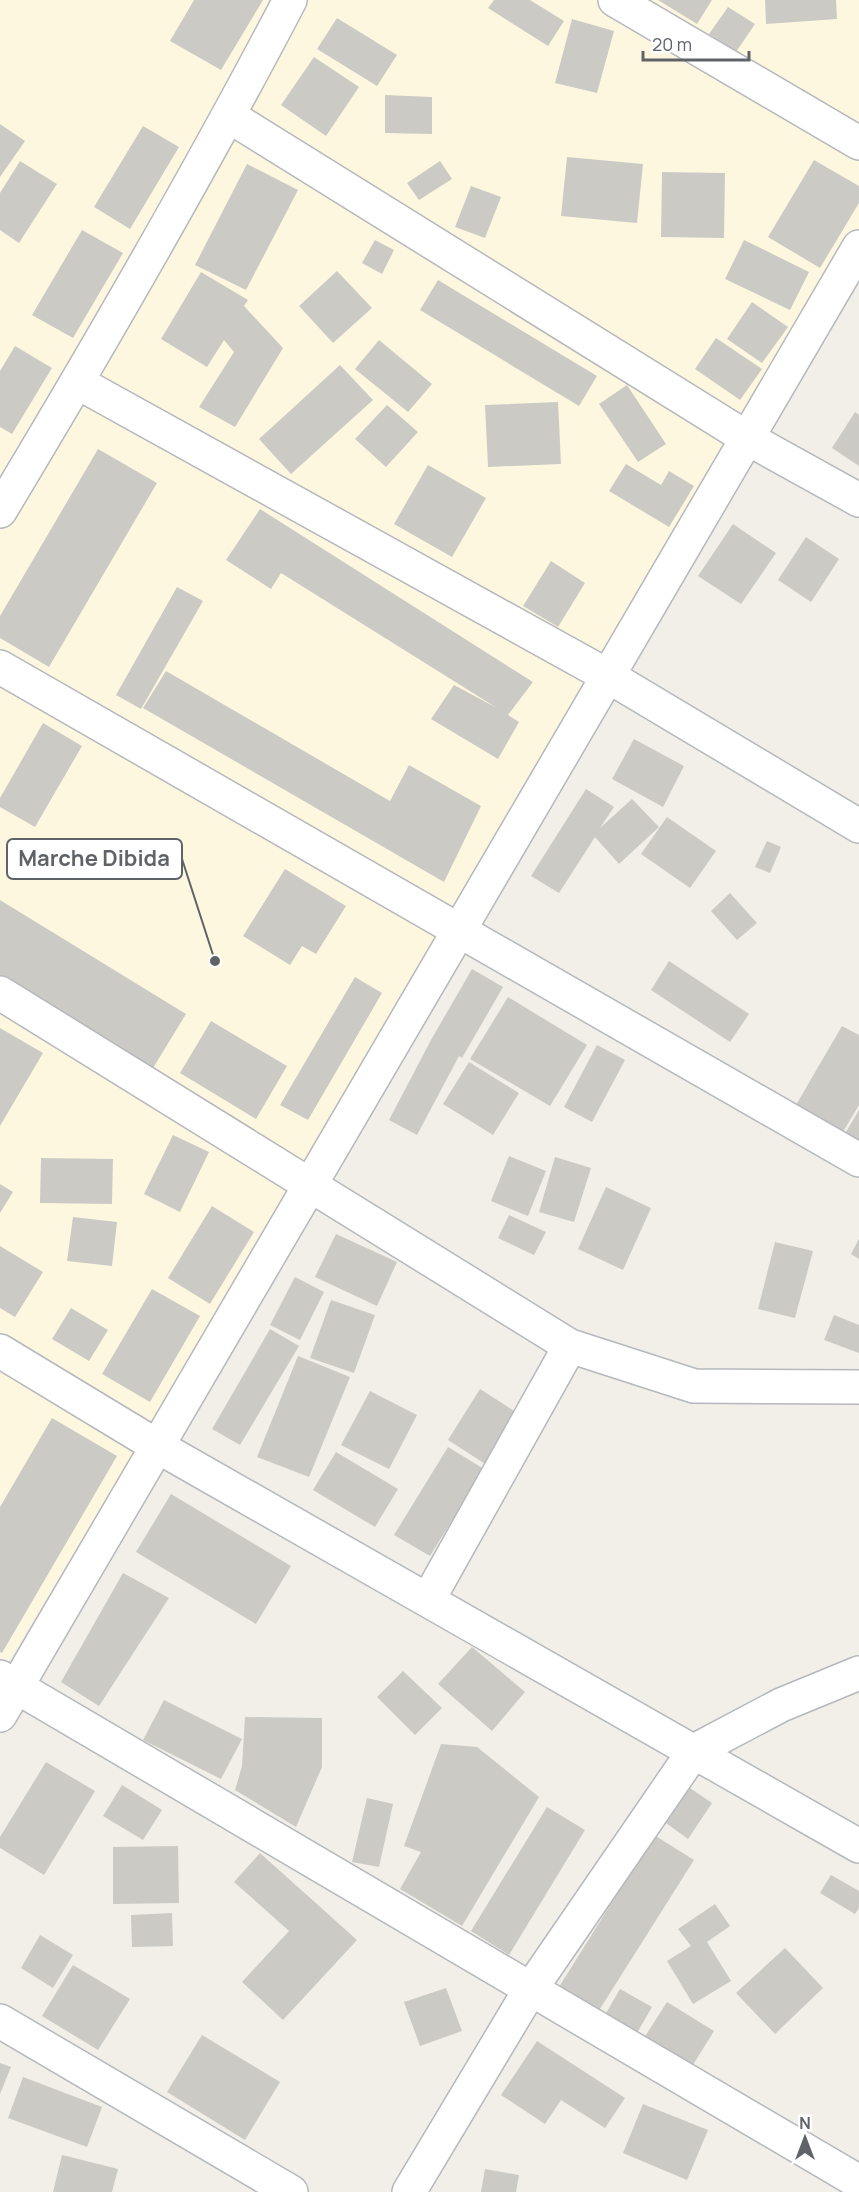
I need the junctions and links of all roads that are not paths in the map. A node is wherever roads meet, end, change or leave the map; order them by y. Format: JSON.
{"nodes":[{"id":1,"x":290,"y":0,"type":"edge"},
{"id":2,"x":615,"y":0,"type":"edge"},
{"id":3,"x":229,"y":116,"type":"junction"},
{"id":4,"x":859,"y":143,"type":"edge"},
{"id":5,"x":859,"y":247,"type":"edge"},
{"id":6,"x":77,"y":382,"type":"junction"},
{"id":7,"x":747,"y":438,"type":"junction"},
{"id":8,"x":859,"y":500,"type":"edge"},
{"id":9,"x":0,"y":511,"type":"edge"},
{"id":10,"x":0,"y":667,"type":"edge"},
{"id":11,"x":608,"y":676,"type":"junction"},
{"id":12,"x":859,"y":826,"type":"edge"},
{"id":13,"x":459,"y":931,"type":"junction"},
{"id":14,"x":0,"y":993,"type":"edge"},
{"id":15,"x":859,"y":1160,"type":"edge"},
{"id":16,"x":310,"y":1185,"type":"junction"},
{"id":17,"x":570,"y":1346,"type":"junction"},
{"id":18,"x":0,"y":1351,"type":"edge"},
{"id":19,"x":859,"y":1388,"type":"edge"},
{"id":20,"x":157,"y":1446,"type":"junction"},
{"id":21,"x":428,"y":1600,"type":"junction"},
{"id":22,"x":859,"y":1673,"type":"edge"},
{"id":23,"x":9,"y":1681,"type":"edge"},
{"id":24,"x":0,"y":1715,"type":"edge"},
{"id":25,"x":694,"y":1751,"type":"junction"},
{"id":26,"x":859,"y":1846,"type":"edge"},
{"id":27,"x":530,"y":1990,"type":"junction"},
{"id":28,"x":0,"y":2021,"type":"edge"},
{"id":29,"x":859,"y":2182,"type":"edge"},
{"id":30,"x":291,"y":2192,"type":"edge"},
{"id":31,"x":409,"y":2192,"type":"edge"}],
"edges":[{"from":1,"to":3,"type":"street"},
{"from":2,"to":4,"type":"street"},
{"from":3,"to":6,"type":"street"},
{"from":3,"to":7,"type":"street"},
{"from":5,"to":7,"type":"street"},
{"from":6,"to":9,"type":"street"},
{"from":6,"to":11,"type":"street"},
{"from":7,"to":8,"type":"street"},
{"from":7,"to":11,"type":"street"},
{"from":10,"to":13,"type":"street"},
{"from":11,"to":12,"type":"street"},
{"from":11,"to":13,"type":"street"},
{"from":13,"to":15,"type":"street"},
{"from":13,"to":16,"type":"street"},
{"from":14,"to":16,"type":"street"},
{"from":16,"to":17,"type":"street"},
{"from":16,"to":20,"type":"street"},
{"from":17,"to":19,"type":"street"},
{"from":17,"to":21,"type":"street"},
{"from":18,"to":20,"type":"street"},
{"from":20,"to":21,"type":"street"},
{"from":20,"to":23,"type":"street"},
{"from":21,"to":25,"type":"street"},
{"from":22,"to":25,"type":"street"},
{"from":23,"to":24,"type":"street"},
{"from":23,"to":27,"type":"street"},
{"from":25,"to":26,"type":"street"},
{"from":25,"to":27,"type":"street"},
{"from":27,"to":29,"type":"street"},
{"from":27,"to":31,"type":"street"},
{"from":28,"to":30,"type":"street"}]}
